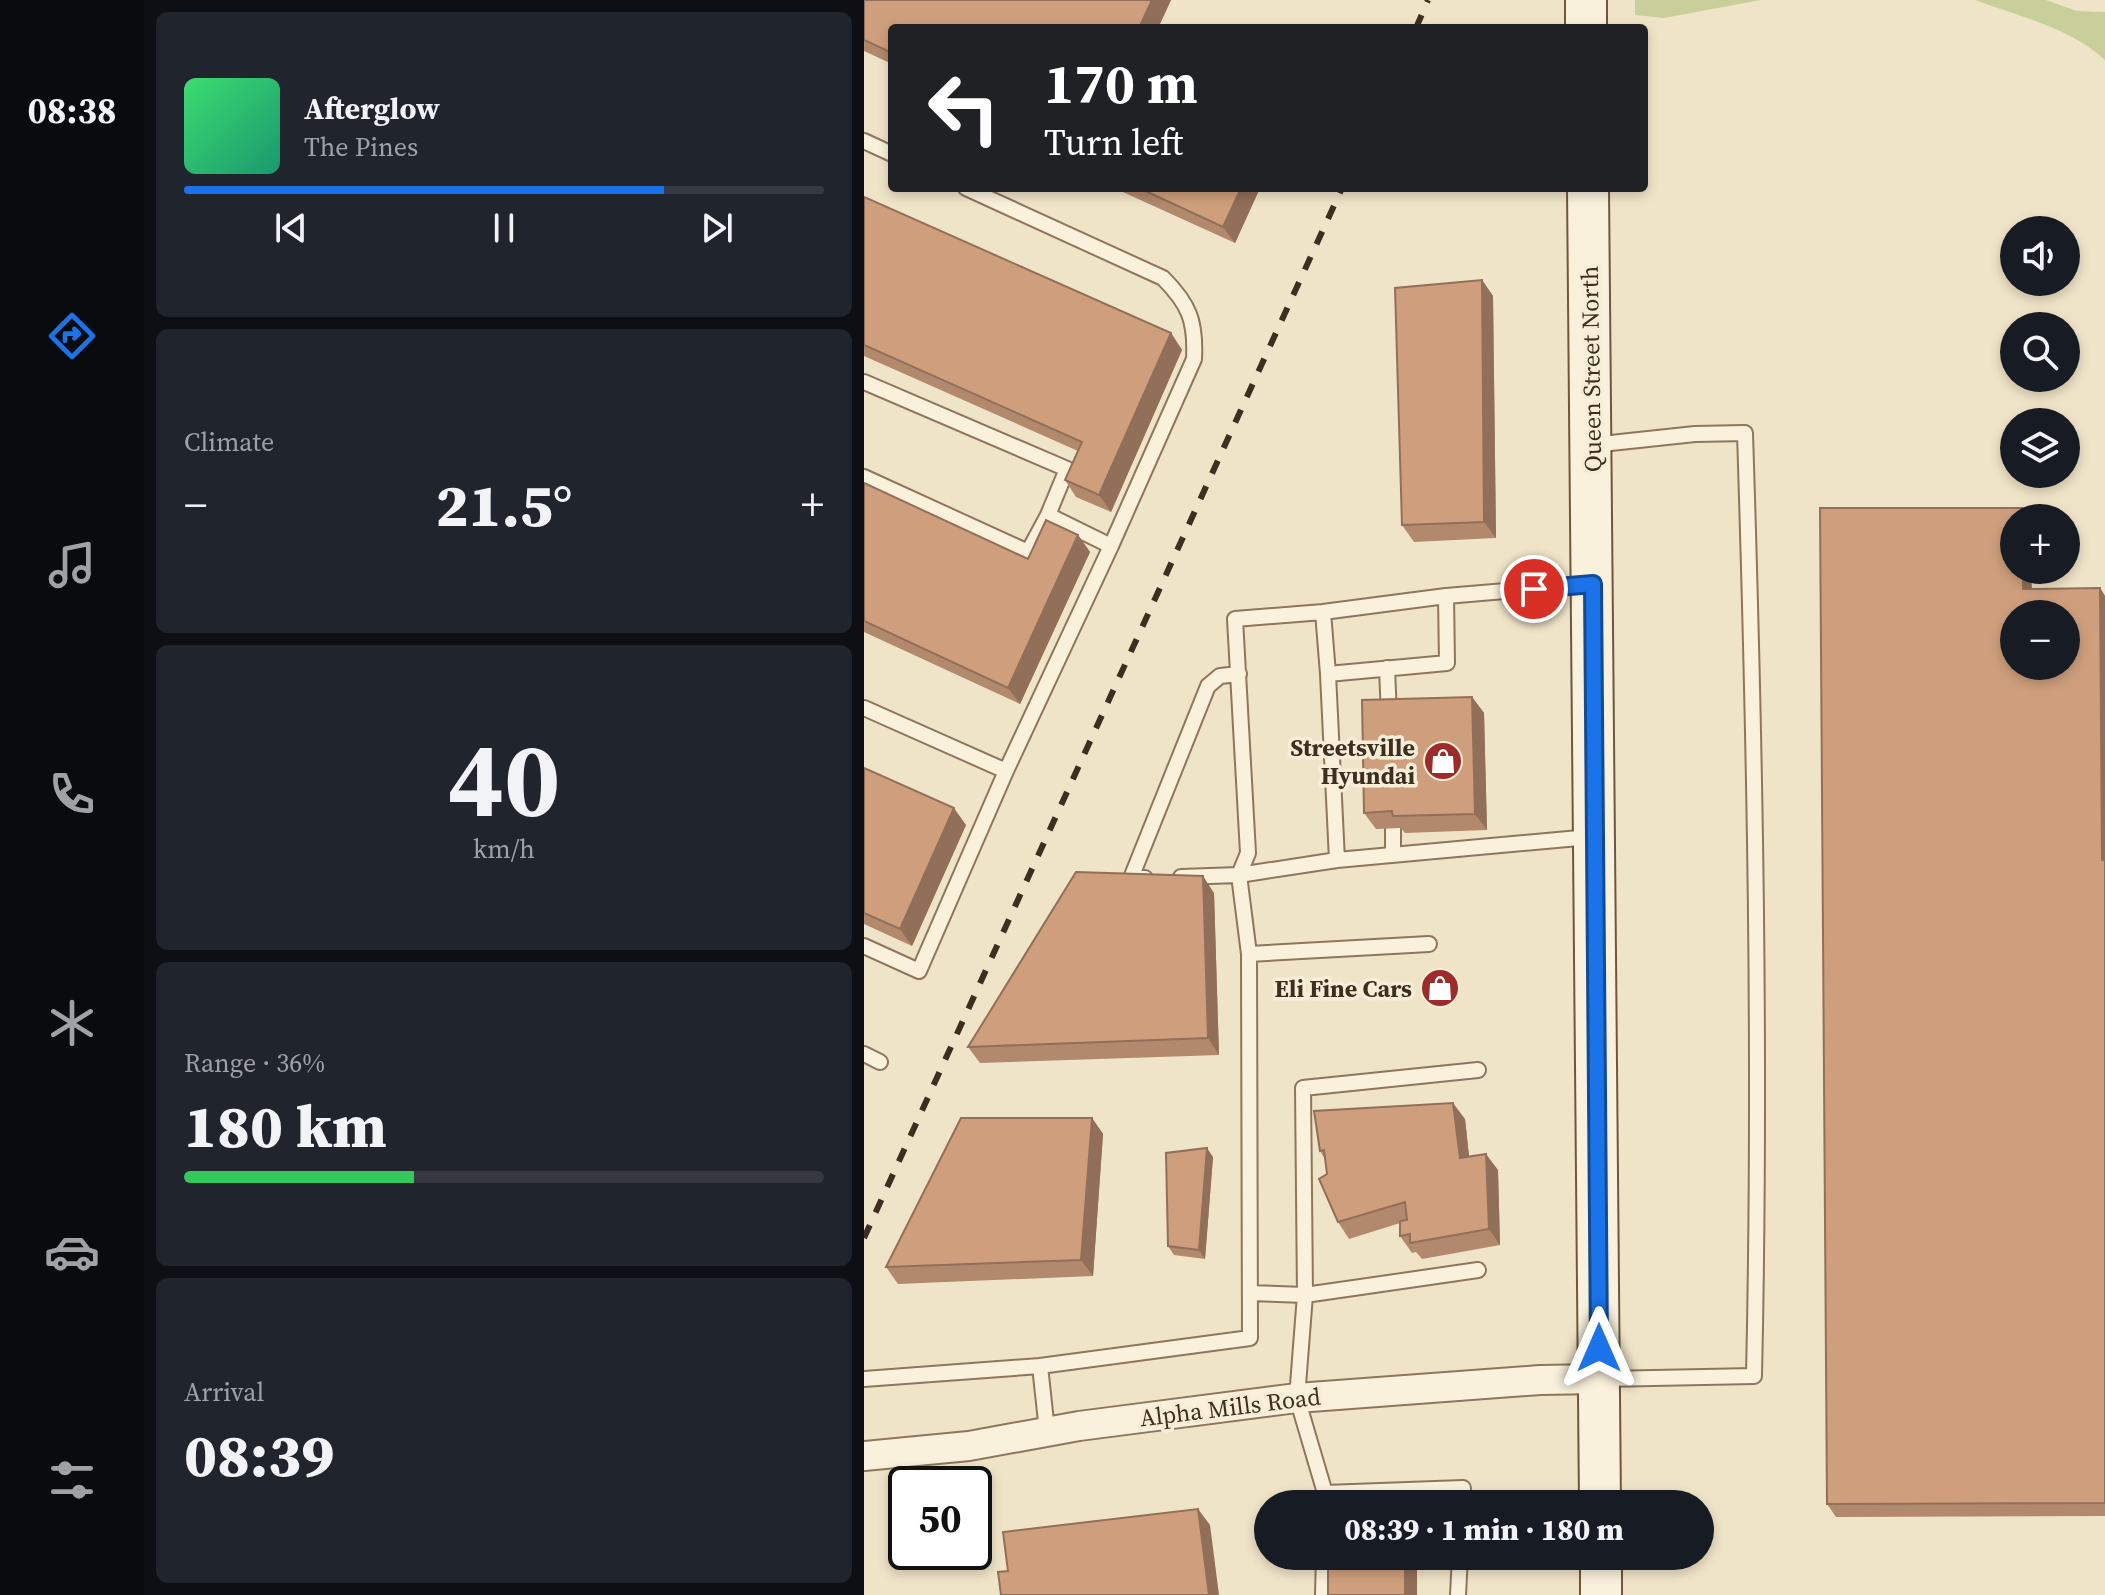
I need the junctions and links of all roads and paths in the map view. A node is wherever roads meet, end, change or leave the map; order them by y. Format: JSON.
{"nodes":[{"id":1,"x":1586,"y":0,"type":"edge"},
{"id":2,"x":1586,"y":24,"type":"edge"},
{"id":3,"x":864,"y":141,"type":"edge"},
{"id":4,"x":888,"y":152,"type":"edge"},
{"id":5,"x":975,"y":192,"type":"edge"},
{"id":6,"x":1588,"y":192,"type":"edge"},
{"id":7,"x":864,"y":382,"type":"edge"},
{"id":8,"x":1592,"y":445,"type":"junction"},
{"id":9,"x":864,"y":477,"type":"edge"},
{"id":10,"x":1048,"y":515,"type":"junction"},
{"id":11,"x":1111,"y":546,"type":"junction"},
{"id":12,"x":1592,"y":567,"type":"junction"},
{"id":13,"x":1446,"y":596,"type":"junction"},
{"id":14,"x":1323,"y":612,"type":"junction"},
{"id":15,"x":1387,"y":668,"type":"junction"},
{"id":16,"x":1239,"y":674,"type":"junction"},
{"id":17,"x":1328,"y":674,"type":"junction"},
{"id":18,"x":864,"y":708,"type":"edge"},
{"id":19,"x":1389,"y":716,"type":"edge"},
{"id":20,"x":1006,"y":771,"type":"junction"},
{"id":21,"x":1393,"y":828,"type":"edge"},
{"id":22,"x":1595,"y":836,"type":"junction"},
{"id":23,"x":1393,"y":855,"type":"junction"},
{"id":24,"x":1337,"y":860,"type":"junction"},
{"id":25,"x":1239,"y":875,"type":"junction"},
{"id":26,"x":1429,"y":944,"type":"dead end"},
{"id":27,"x":864,"y":946,"type":"edge"},
{"id":28,"x":1249,"y":954,"type":"junction"},
{"id":29,"x":864,"y":1054,"type":"edge"},
{"id":30,"x":880,"y":1062,"type":"dead end"},
{"id":31,"x":1478,"y":1070,"type":"dead end"},
{"id":32,"x":1478,"y":1270,"type":"dead end"},
{"id":33,"x":1250,"y":1293,"type":"junction"},
{"id":34,"x":1305,"y":1295,"type":"junction"},
{"id":35,"x":1040,"y":1366,"type":"junction"},
{"id":36,"x":864,"y":1379,"type":"edge"},
{"id":37,"x":1599,"y":1379,"type":"junction"},
{"id":38,"x":1297,"y":1398,"type":"junction"},
{"id":39,"x":1047,"y":1431,"type":"junction"},
{"id":40,"x":864,"y":1456,"type":"edge"},
{"id":41,"x":1322,"y":1490,"type":"edge"},
{"id":42,"x":1435,"y":1490,"type":"edge"},
{"id":43,"x":1463,"y":1490,"type":"edge"},
{"id":44,"x":1600,"y":1490,"type":"edge"},
{"id":45,"x":1324,"y":1570,"type":"edge"},
{"id":46,"x":1459,"y":1570,"type":"edge"},
{"id":47,"x":1601,"y":1570,"type":"edge"},
{"id":48,"x":1323,"y":1595,"type":"edge"},
{"id":49,"x":1458,"y":1595,"type":"edge"},
{"id":50,"x":1601,"y":1595,"type":"edge"}],
"edges":[{"from":1,"to":2,"type":"main road"},
{"from":3,"to":4,"type":"lane"},
{"from":5,"to":11,"type":"lane"},
{"from":6,"to":8,"type":"main road","name":"Queen Street North"},
{"from":7,"to":10,"type":"lane"},
{"from":8,"to":12,"type":"main road","name":"Queen Street North"},
{"from":8,"to":37,"type":"lane"},
{"from":9,"to":10,"type":"lane"},
{"from":10,"to":11,"type":"lane"},
{"from":11,"to":20,"type":"lane"},
{"from":12,"to":13,"type":"lane"},
{"from":12,"to":22,"type":"main road","name":"Queen Street North"},
{"from":13,"to":14,"type":"lane"},
{"from":13,"to":15,"type":"lane"},
{"from":14,"to":16,"type":"lane"},
{"from":14,"to":17,"type":"lane"},
{"from":15,"to":17,"type":"lane"},
{"from":15,"to":19,"type":"lane"},
{"from":16,"to":25,"type":"lane"},
{"from":16,"to":25,"type":"lane"},
{"from":17,"to":24,"type":"lane"},
{"from":18,"to":20,"type":"lane"},
{"from":20,"to":27,"type":"lane"},
{"from":21,"to":23,"type":"lane"},
{"from":22,"to":23,"type":"lane"},
{"from":22,"to":37,"type":"main road","name":"Queen Street North"},
{"from":23,"to":24,"type":"lane"},
{"from":24,"to":25,"type":"lane"},
{"from":25,"to":28,"type":"lane"},
{"from":26,"to":28,"type":"lane"},
{"from":28,"to":33,"type":"lane"},
{"from":29,"to":30,"type":"lane"},
{"from":31,"to":34,"type":"lane"},
{"from":32,"to":34,"type":"lane"},
{"from":33,"to":34,"type":"lane"},
{"from":33,"to":35,"type":"lane"},
{"from":34,"to":38,"type":"lane"},
{"from":35,"to":36,"type":"lane"},
{"from":35,"to":39,"type":"lane"},
{"from":37,"to":38,"type":"street","name":"Alpha Mills Road"},
{"from":37,"to":44,"type":"main road","name":"Queen Street North"},
{"from":38,"to":39,"type":"street","name":"Alpha Mills Road"},
{"from":38,"to":41,"type":"lane"},
{"from":39,"to":40,"type":"street","name":"Alpha Mills Road"},
{"from":42,"to":43,"type":"lane"},
{"from":45,"to":48,"type":"lane"},
{"from":46,"to":49,"type":"lane"},
{"from":47,"to":50,"type":"main road"}]}
